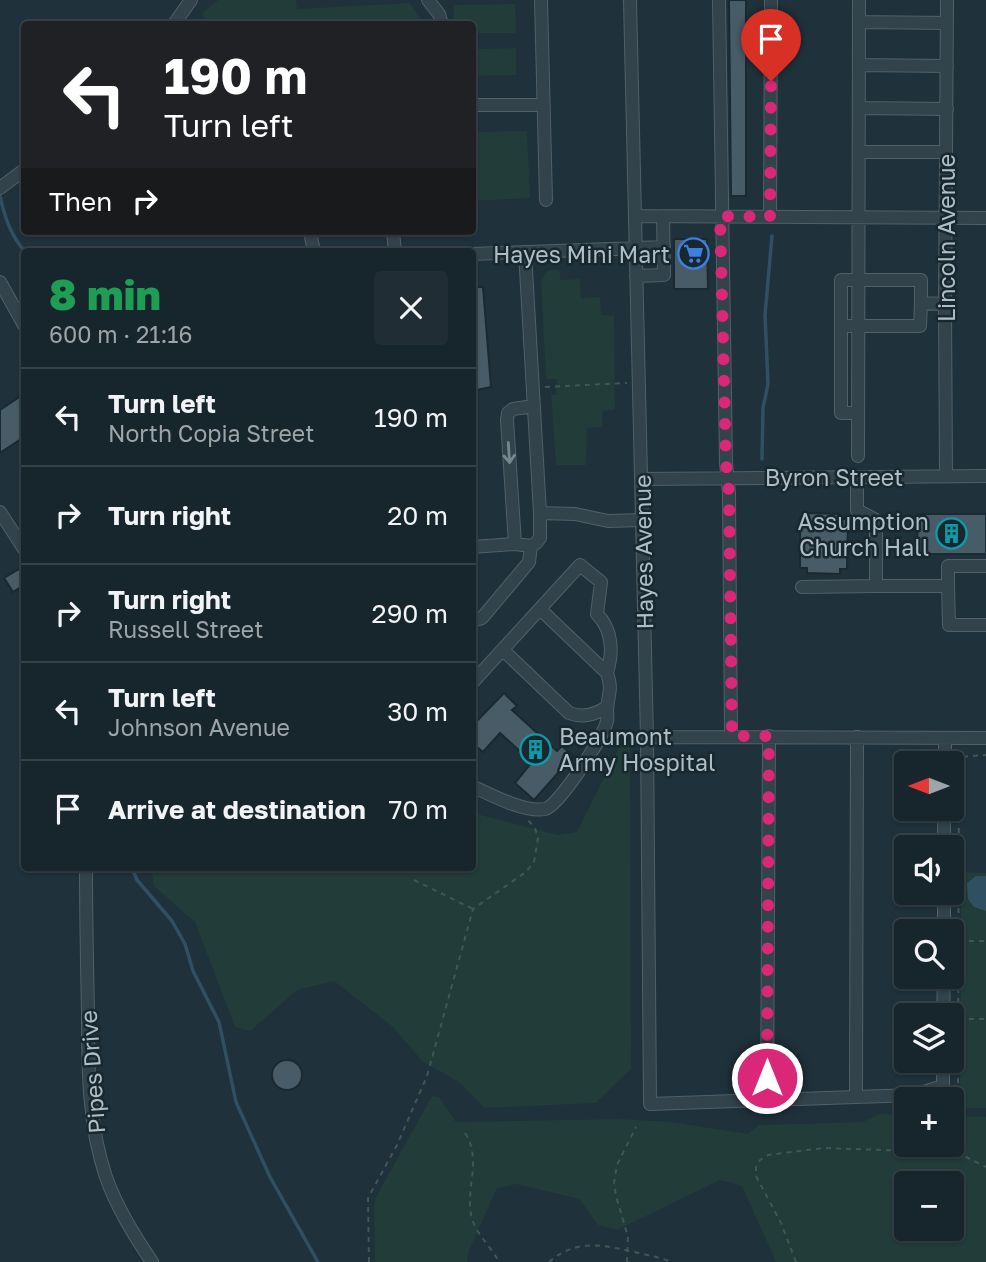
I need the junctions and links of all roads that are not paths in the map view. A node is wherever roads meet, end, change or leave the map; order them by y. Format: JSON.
{"nodes":[{"id":1,"x":191,"y":0,"type":"edge"},
{"id":2,"x":428,"y":0,"type":"edge"},
{"id":3,"x":541,"y":0,"type":"edge"},
{"id":4,"x":629,"y":0,"type":"edge"},
{"id":5,"x":719,"y":0,"type":"edge"},
{"id":6,"x":771,"y":0,"type":"edge"},
{"id":7,"x":859,"y":0,"type":"edge"},
{"id":8,"x":947,"y":0,"type":"edge"},
{"id":9,"x":176,"y":21,"type":"edge"},
{"id":10,"x":441,"y":21,"type":"edge"},
{"id":11,"x":859,"y":22,"type":"junction"},
{"id":12,"x":947,"y":23,"type":"junction"},
{"id":13,"x":859,"y":65,"type":"junction"},
{"id":14,"x":947,"y":66,"type":"junction"},
{"id":15,"x":476,"y":105,"type":"edge"},
{"id":16,"x":544,"y":105,"type":"junction"},
{"id":17,"x":859,"y":108,"type":"junction"},
{"id":18,"x":947,"y":109,"type":"junction"},
{"id":19,"x":859,"y":152,"type":"junction"},
{"id":20,"x":946,"y":152,"type":"junction"},
{"id":21,"x":21,"y":172,"type":"edge"},
{"id":22,"x":0,"y":188,"type":"edge"},
{"id":23,"x":546,"y":201,"type":"dead end"},
{"id":24,"x":635,"y":216,"type":"junction"},
{"id":25,"x":663,"y":216,"type":"junction"},
{"id":26,"x":720,"y":216,"type":"junction"},
{"id":27,"x":770,"y":217,"type":"junction"},
{"id":28,"x":859,"y":218,"type":"junction"},
{"id":29,"x":946,"y":218,"type":"junction"},
{"id":30,"x":986,"y":218,"type":"edge"},
{"id":31,"x":664,"y":247,"type":"junction"},
{"id":32,"x":635,"y":248,"type":"junction"},
{"id":33,"x":525,"y":252,"type":"junction"},
{"id":34,"x":476,"y":254,"type":"edge"},
{"id":35,"x":635,"y":276,"type":"junction"},
{"id":36,"x":859,"y":280,"type":"junction"},
{"id":37,"x":0,"y":282,"type":"edge"},
{"id":38,"x":921,"y":303,"type":"junction"},
{"id":39,"x":945,"y":304,"type":"junction"},
{"id":40,"x":21,"y":320,"type":"edge"},
{"id":41,"x":841,"y":326,"type":"junction"},
{"id":42,"x":859,"y":326,"type":"junction"},
{"id":43,"x":534,"y":406,"type":"junction"},
{"id":44,"x":858,"y":413,"type":"junction"},
{"id":45,"x":858,"y":456,"type":"dead end"},
{"id":46,"x":946,"y":476,"type":"junction"},
{"id":47,"x":986,"y":476,"type":"edge"},
{"id":48,"x":857,"y":477,"type":"junction"},
{"id":49,"x":727,"y":478,"type":"junction"},
{"id":50,"x":641,"y":479,"type":"junction"},
{"id":51,"x":0,"y":512,"type":"edge"},
{"id":52,"x":540,"y":513,"type":"junction"},
{"id":53,"x":642,"y":520,"type":"junction"},
{"id":54,"x":21,"y":544,"type":"edge"},
{"id":55,"x":514,"y":544,"type":"junction"},
{"id":56,"x":476,"y":547,"type":"edge"},
{"id":57,"x":530,"y":547,"type":"junction"},
{"id":58,"x":986,"y":566,"type":"edge"},
{"id":59,"x":876,"y":586,"type":"junction"},
{"id":60,"x":948,"y":586,"type":"junction"},
{"id":61,"x":802,"y":587,"type":"dead end"},
{"id":62,"x":540,"y":609,"type":"junction"},
{"id":63,"x":476,"y":620,"type":"edge"},
{"id":64,"x":986,"y":625,"type":"edge"},
{"id":65,"x":503,"y":650,"type":"junction"},
{"id":66,"x":607,"y":673,"type":"junction"},
{"id":67,"x":476,"y":679,"type":"edge"},
{"id":68,"x":607,"y":707,"type":"junction"},
{"id":69,"x":732,"y":736,"type":"junction"},
{"id":70,"x":769,"y":736,"type":"junction"},
{"id":71,"x":647,"y":737,"type":"junction"},
{"id":72,"x":857,"y":737,"type":"junction"},
{"id":73,"x":945,"y":737,"type":"junction"},
{"id":74,"x":986,"y":738,"type":"edge"},
{"id":75,"x":945,"y":751,"type":"edge"},
{"id":76,"x":476,"y":788,"type":"edge"},
{"id":77,"x":86,"y":871,"type":"edge"},
{"id":78,"x":943,"y":1073,"type":"edge"},
{"id":79,"x":856,"y":1097,"type":"junction"},
{"id":80,"x":767,"y":1100,"type":"junction"},
{"id":81,"x":152,"y":1262,"type":"edge"}],
"edges":[{"from":1,"to":9,"type":"street"},
{"from":2,"to":10,"type":"street"},
{"from":3,"to":16,"type":"street"},
{"from":4,"to":24,"type":"street","name":"Hayes Avenue"},
{"from":5,"to":26,"type":"street"},
{"from":6,"to":27,"type":"street"},
{"from":7,"to":11,"type":"street"},
{"from":8,"to":12,"type":"street","name":"Lincoln Avenue"},
{"from":11,"to":12,"type":"street"},
{"from":11,"to":13,"type":"street"},
{"from":12,"to":14,"type":"street","name":"Lincoln Avenue"},
{"from":13,"to":14,"type":"street"},
{"from":13,"to":17,"type":"street"},
{"from":14,"to":18,"type":"street","name":"Lincoln Avenue"},
{"from":15,"to":16,"type":"street"},
{"from":16,"to":23,"type":"street"},
{"from":17,"to":18,"type":"street"},
{"from":17,"to":19,"type":"street"},
{"from":18,"to":20,"type":"street","name":"Lincoln Avenue"},
{"from":19,"to":20,"type":"street"},
{"from":19,"to":28,"type":"street"},
{"from":20,"to":29,"type":"street","name":"Lincoln Avenue"},
{"from":21,"to":22,"type":"street"},
{"from":24,"to":25,"type":"street"},
{"from":24,"to":32,"type":"street","name":"Hayes Avenue"},
{"from":25,"to":26,"type":"street"},
{"from":25,"to":31,"type":"street"},
{"from":26,"to":27,"type":"street"},
{"from":26,"to":49,"type":"street"},
{"from":27,"to":28,"type":"street"},
{"from":28,"to":29,"type":"street"},
{"from":28,"to":36,"type":"street"},
{"from":29,"to":30,"type":"street"},
{"from":29,"to":39,"type":"street","name":"Lincoln Avenue"},
{"from":31,"to":32,"type":"street"},
{"from":31,"to":35,"type":"street"},
{"from":32,"to":33,"type":"street"},
{"from":32,"to":35,"type":"street","name":"Hayes Avenue"},
{"from":33,"to":34,"type":"street"},
{"from":33,"to":43,"type":"street"},
{"from":35,"to":50,"type":"street","name":"Hayes Avenue"},
{"from":36,"to":38,"type":"street"},
{"from":36,"to":41,"type":"street"},
{"from":36,"to":42,"type":"street"},
{"from":37,"to":40,"type":"street"},
{"from":38,"to":39,"type":"street"},
{"from":38,"to":42,"type":"street"},
{"from":39,"to":46,"type":"street","name":"Lincoln Avenue"},
{"from":41,"to":42,"type":"street"},
{"from":41,"to":44,"type":"street"},
{"from":42,"to":44,"type":"street"},
{"from":43,"to":52,"type":"street"},
{"from":43,"to":55,"type":"street","one_way":true},
{"from":44,"to":45,"type":"street"},
{"from":46,"to":47,"type":"street","name":"Byron Street"},
{"from":46,"to":48,"type":"street","name":"Byron Street"},
{"from":48,"to":49,"type":"street","name":"Byron Street"},
{"from":48,"to":59,"type":"street"},
{"from":49,"to":50,"type":"street","name":"Byron Street"},
{"from":49,"to":69,"type":"street"},
{"from":50,"to":53,"type":"street","name":"Hayes Avenue"},
{"from":51,"to":54,"type":"street"},
{"from":52,"to":53,"type":"street"},
{"from":52,"to":57,"type":"street"},
{"from":53,"to":71,"type":"street","name":"Hayes Avenue"},
{"from":55,"to":56,"type":"street"},
{"from":55,"to":57,"type":"street"},
{"from":57,"to":63,"type":"street"},
{"from":58,"to":60,"type":"street"},
{"from":59,"to":60,"type":"street"},
{"from":59,"to":61,"type":"street"},
{"from":60,"to":64,"type":"street"},
{"from":62,"to":65,"type":"street"},
{"from":62,"to":66,"type":"street"},
{"from":62,"to":66,"type":"street"},
{"from":65,"to":67,"type":"street"},
{"from":65,"to":68,"type":"street"},
{"from":66,"to":68,"type":"street"},
{"from":68,"to":76,"type":"street"},
{"from":69,"to":70,"type":"street"},
{"from":69,"to":71,"type":"street"},
{"from":70,"to":72,"type":"street"},
{"from":70,"to":80,"type":"street"},
{"from":71,"to":80,"type":"street","name":"Hayes Avenue"},
{"from":72,"to":73,"type":"street"},
{"from":72,"to":79,"type":"street"},
{"from":73,"to":74,"type":"street"},
{"from":73,"to":75,"type":"street"},
{"from":77,"to":81,"type":"street","name":"Pipes Drive"},
{"from":78,"to":79,"type":"street"},
{"from":79,"to":80,"type":"street"}]}
